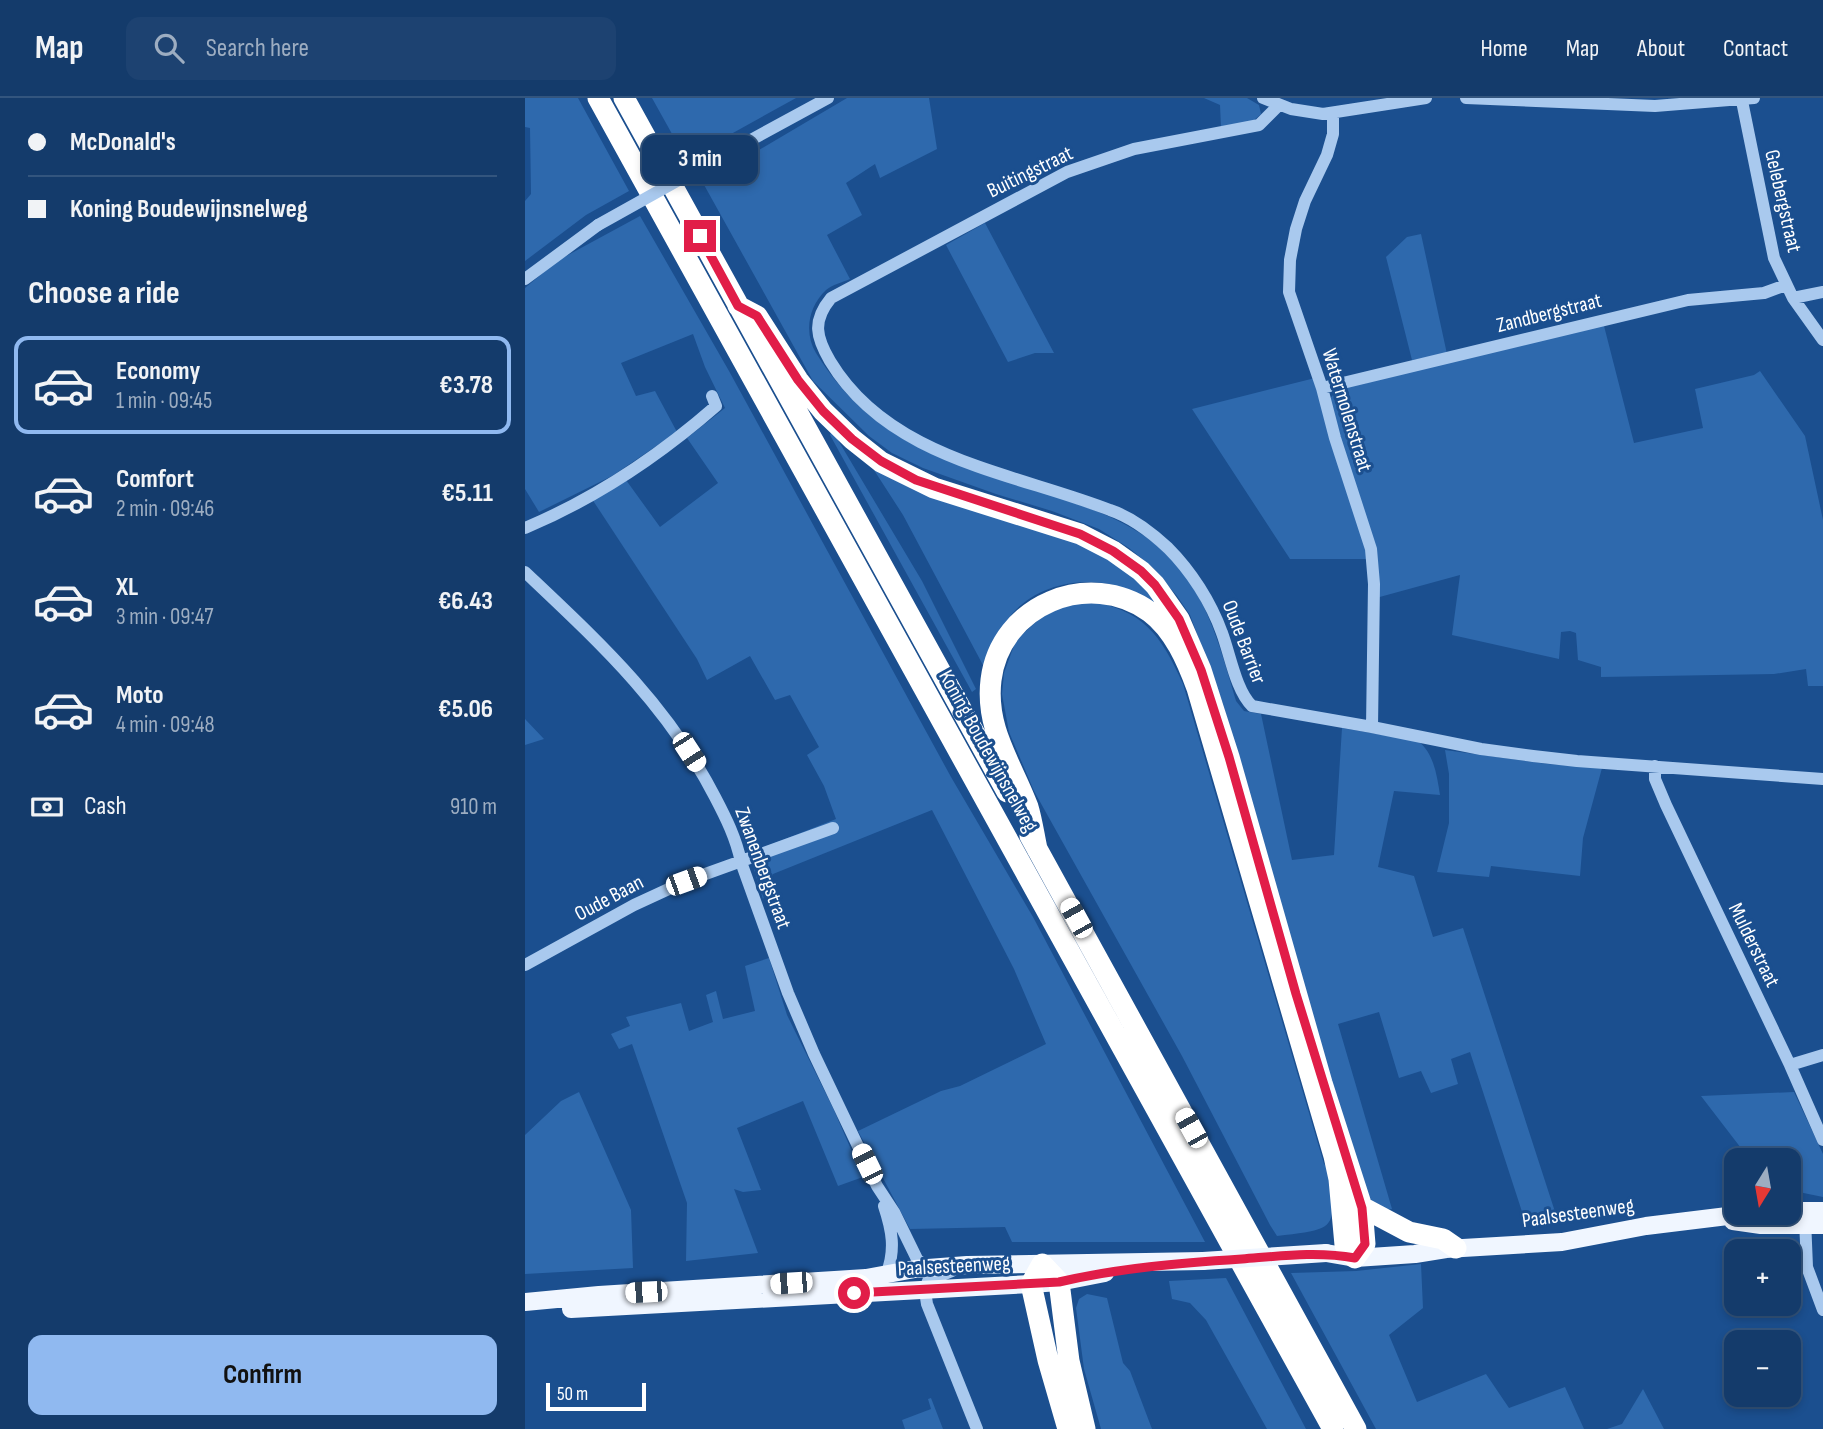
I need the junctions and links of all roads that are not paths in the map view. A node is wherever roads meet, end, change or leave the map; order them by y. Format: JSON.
{"nodes":[{"id":1,"x":598,"y":98,"type":"edge"},
{"id":2,"x":624,"y":98,"type":"edge"},
{"id":3,"x":828,"y":98,"type":"edge"},
{"id":4,"x":1263,"y":98,"type":"edge"},
{"id":5,"x":1426,"y":98,"type":"edge"},
{"id":6,"x":1467,"y":98,"type":"edge"},
{"id":7,"x":1748,"y":99,"type":"edge"},
{"id":8,"x":1379,"y":102,"type":"edge"},
{"id":9,"x":1279,"y":105,"type":"junction"},
{"id":10,"x":1333,"y":113,"type":"junction"},
{"id":11,"x":525,"y":279,"type":"edge"},
{"id":12,"x":1786,"y":285,"type":"junction"},
{"id":13,"x":1823,"y":292,"type":"edge"},
{"id":14,"x":1793,"y":298,"type":"junction"},
{"id":15,"x":738,"y":306,"type":"junction"},
{"id":16,"x":818,"y":320,"type":"joint"},
{"id":17,"x":1823,"y":340,"type":"edge"},
{"id":18,"x":1322,"y":388,"type":"junction"},
{"id":19,"x":712,"y":396,"type":"dead end"},
{"id":20,"x":525,"y":528,"type":"edge"},
{"id":21,"x":525,"y":572,"type":"edge"},
{"id":22,"x":1372,"y":726,"type":"junction"},
{"id":23,"x":1655,"y":766,"type":"junction"},
{"id":24,"x":1823,"y":779,"type":"edge"},
{"id":25,"x":833,"y":828,"type":"dead end"},
{"id":26,"x":1037,"y":849,"type":"junction"},
{"id":27,"x":741,"y":862,"type":"junction"},
{"id":28,"x":525,"y":965,"type":"edge"},
{"id":29,"x":1823,"y":1055,"type":"edge"},
{"id":30,"x":1790,"y":1065,"type":"junction"},
{"id":31,"x":1823,"y":1140,"type":"edge"},
{"id":32,"x":877,"y":1186,"type":"junction"},
{"id":33,"x":1362,"y":1208,"type":"junction"},
{"id":34,"x":1809,"y":1217,"type":"edge"},
{"id":35,"x":1724,"y":1218,"type":"edge"},
{"id":36,"x":1715,"y":1219,"type":"junction"},
{"id":37,"x":1451,"y":1248,"type":"junction"},
{"id":38,"x":1348,"y":1250,"type":"junction"},
{"id":39,"x":1174,"y":1263,"type":"junction"},
{"id":40,"x":1042,"y":1264,"type":"junction"},
{"id":41,"x":967,"y":1265,"type":"junction"},
{"id":42,"x":927,"y":1268,"type":"junction"},
{"id":43,"x":886,"y":1275,"type":"junction"},
{"id":44,"x":1059,"y":1282,"type":"junction"},
{"id":45,"x":1031,"y":1284,"type":"junction"},
{"id":46,"x":525,"y":1290,"type":"edge"},
{"id":47,"x":925,"y":1291,"type":"junction"},
{"id":48,"x":599,"y":1294,"type":"junction"},
{"id":49,"x":525,"y":1302,"type":"edge"},
{"id":50,"x":1823,"y":1310,"type":"edge"},
{"id":51,"x":525,"y":1312,"type":"edge"},
{"id":52,"x":977,"y":1429,"type":"edge"},
{"id":53,"x":1068,"y":1429,"type":"edge"},
{"id":54,"x":1085,"y":1429,"type":"edge"},
{"id":55,"x":1333,"y":1429,"type":"edge"},
{"id":56,"x":1356,"y":1429,"type":"edge"}],
"edges":[{"from":1,"to":55,"type":"highway","name":"Koning Boudewijnsnelweg"},
{"from":2,"to":15,"type":"highway","name":"Koning Boudewijnsnelweg"},
{"from":3,"to":11,"type":"street","bridge":true},
{"from":4,"to":9,"type":"street"},
{"from":5,"to":8,"type":"street"},
{"from":6,"to":7,"type":"street"},
{"from":7,"to":12,"type":"street","name":"Gelebergstraat"},
{"from":8,"to":10,"type":"street"},
{"from":9,"to":10,"type":"street"},
{"from":9,"to":16,"type":"street","name":"Buitingstraat"},
{"from":10,"to":18,"type":"street","name":"Watermolenstraat"},
{"from":12,"to":14,"type":"street","name":"Gelebergstraat"},
{"from":12,"to":18,"type":"street","name":"Zandbergstraat"},
{"from":13,"to":14,"type":"street"},
{"from":14,"to":17,"type":"street","name":"Gelebergstraat"},
{"from":15,"to":26,"type":"highway","name":"Koning Boudewijnsnelweg"},
{"from":15,"to":33,"type":"highway"},
{"from":16,"to":22,"type":"street","name":"Oude Barrier"},
{"from":18,"to":22,"type":"street","name":"Watermolenstraat"},
{"from":19,"to":20,"type":"street"},
{"from":21,"to":27,"type":"street","name":"Zwanenbergstraat"},
{"from":22,"to":23,"type":"street","name":"Oude Barrier"},
{"from":23,"to":24,"type":"street","name":"Oude Barrier"},
{"from":23,"to":30,"type":"street","name":"Mulderstraat"},
{"from":25,"to":27,"type":"street","name":"Oude Baan"},
{"from":26,"to":38,"type":"highway"},
{"from":26,"to":56,"type":"highway","name":"Koning Boudewijnsnelweg"},
{"from":27,"to":28,"type":"street","name":"Oude Baan"},
{"from":27,"to":32,"type":"street","name":"Zwanenbergstraat"},
{"from":29,"to":30,"type":"street"},
{"from":30,"to":31,"type":"street","name":"Mulderstraat"},
{"from":32,"to":42,"type":"street","name":"Zwanenbergstraat"},
{"from":32,"to":43,"type":"street","name":"Zwanenbergstraat"},
{"from":33,"to":37,"type":"highway"},
{"from":33,"to":38,"type":"highway"},
{"from":34,"to":36,"type":"main road","name":"Paalsesteenweg"},
{"from":34,"to":50,"type":"street"},
{"from":35,"to":36,"type":"main road","name":"Paalsesteenweg"},
{"from":36,"to":37,"type":"main road","name":"Paalsesteenweg"},
{"from":37,"to":38,"type":"main road","name":"Paalsesteenweg"},
{"from":38,"to":39,"type":"main road","name":"Paalsesteenweg","bridge":true},
{"from":39,"to":40,"type":"main road","name":"Paalsesteenweg"},
{"from":39,"to":44,"type":"main road","name":"Paalsesteenweg"},
{"from":40,"to":41,"type":"main road","name":"Paalsesteenweg"},
{"from":40,"to":44,"type":"highway"},
{"from":40,"to":45,"type":"highway"},
{"from":41,"to":42,"type":"main road","name":"Paalsesteenweg"},
{"from":41,"to":47,"type":"street"},
{"from":42,"to":43,"type":"main road","name":"Paalsesteenweg"},
{"from":43,"to":48,"type":"main road","name":"Paalsesteenweg"},
{"from":44,"to":45,"type":"main road","name":"Paalsesteenweg"},
{"from":44,"to":54,"type":"highway"},
{"from":45,"to":47,"type":"main road","name":"Paalsesteenweg"},
{"from":45,"to":53,"type":"highway"},
{"from":46,"to":48,"type":"main road","name":"Paalsesteenweg"},
{"from":47,"to":51,"type":"main road","name":"Paalsesteenweg"},
{"from":47,"to":52,"type":"street"},
{"from":48,"to":49,"type":"main road","name":"Paalsesteenweg"}]}
